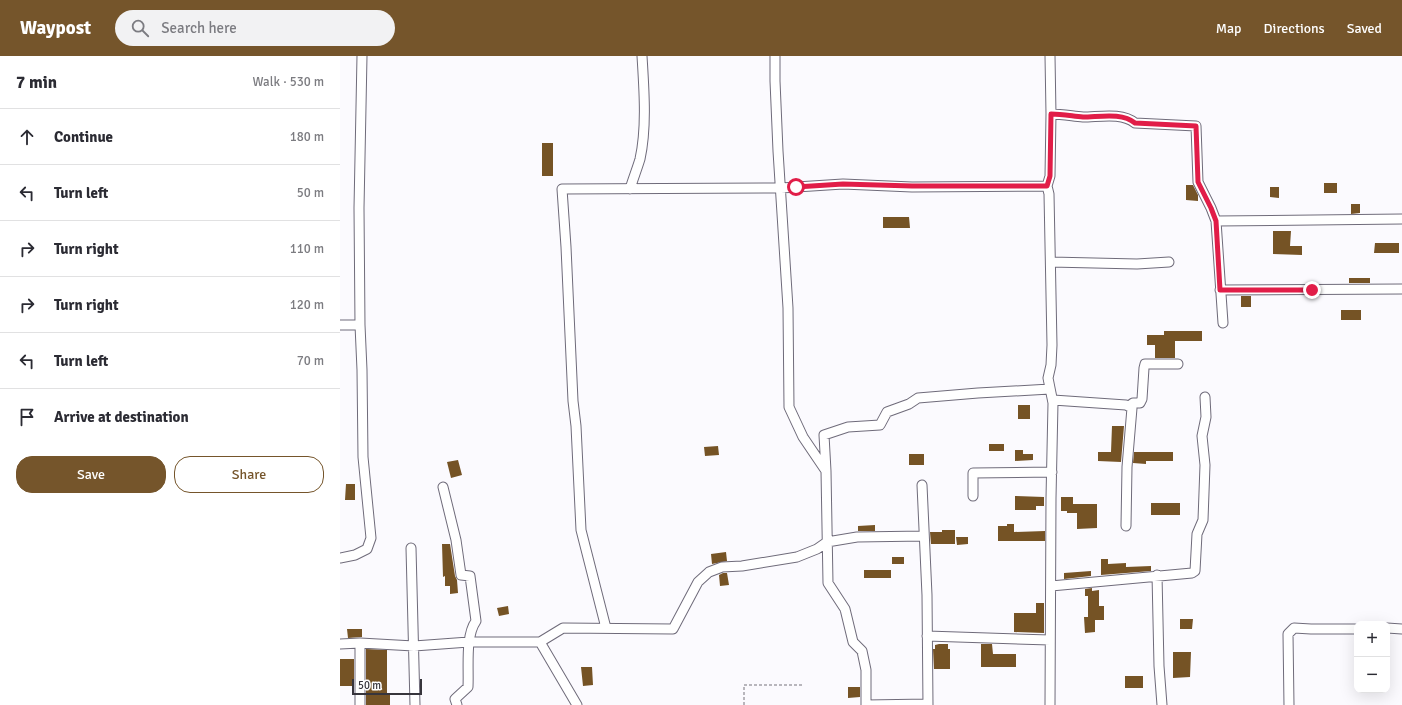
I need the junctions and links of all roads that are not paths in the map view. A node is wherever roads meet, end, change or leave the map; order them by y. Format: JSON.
{"nodes":[{"id":1,"x":362,"y":56,"type":"edge"},
{"id":2,"x":642,"y":56,"type":"edge"},
{"id":3,"x":775,"y":56,"type":"edge"},
{"id":4,"x":1050,"y":56,"type":"edge"},
{"id":5,"x":1051,"y":114,"type":"junction"},
{"id":6,"x":1047,"y":186,"type":"junction"},
{"id":7,"x":781,"y":188,"type":"junction"},
{"id":8,"x":630,"y":189,"type":"junction"},
{"id":9,"x":1402,"y":219,"type":"edge"},
{"id":10,"x":1216,"y":221,"type":"junction"},
{"id":11,"x":1051,"y":262,"type":"junction"},
{"id":12,"x":1169,"y":262,"type":"dead end"},
{"id":13,"x":1402,"y":289,"type":"edge"},
{"id":14,"x":1220,"y":290,"type":"junction"},
{"id":15,"x":1223,"y":323,"type":"dead end"},
{"id":16,"x":340,"y":325,"type":"edge"},
{"id":17,"x":360,"y":325,"type":"junction"},
{"id":18,"x":1178,"y":364,"type":"dead end"},
{"id":19,"x":1050,"y":389,"type":"junction"},
{"id":20,"x":1205,"y":397,"type":"dead end"},
{"id":21,"x":1053,"y":400,"type":"junction"},
{"id":22,"x":1129,"y":406,"type":"junction"},
{"id":23,"x":826,"y":470,"type":"junction"},
{"id":24,"x":1052,"y":472,"type":"junction"},
{"id":25,"x":922,"y":486,"type":"dead end"},
{"id":26,"x":443,"y":487,"type":"dead end"},
{"id":27,"x":973,"y":496,"type":"dead end"},
{"id":28,"x":1126,"y":526,"type":"dead end"},
{"id":29,"x":924,"y":536,"type":"junction"},
{"id":30,"x":827,"y":542,"type":"junction"},
{"id":31,"x":411,"y":548,"type":"dead end"},
{"id":32,"x":340,"y":558,"type":"edge"},
{"id":33,"x":1157,"y":575,"type":"junction"},
{"id":34,"x":1051,"y":586,"type":"junction"},
{"id":35,"x":606,"y":628,"type":"junction"},
{"id":36,"x":1390,"y":628,"type":"edge"},
{"id":37,"x":1354,"y":629,"type":"edge"},
{"id":38,"x":1402,"y":629,"type":"edge"},
{"id":39,"x":927,"y":636,"type":"junction"},
{"id":40,"x":1050,"y":640,"type":"junction"},
{"id":41,"x":469,"y":642,"type":"junction"},
{"id":42,"x":540,"y":642,"type":"junction"},
{"id":43,"x":360,"y":643,"type":"junction"},
{"id":44,"x":340,"y":644,"type":"edge"},
{"id":45,"x":414,"y":646,"type":"junction"},
{"id":46,"x":360,"y":705,"type":"edge"},
{"id":47,"x":415,"y":705,"type":"edge"},
{"id":48,"x":457,"y":705,"type":"edge"},
{"id":49,"x":577,"y":705,"type":"edge"},
{"id":50,"x":866,"y":705,"type":"edge"},
{"id":51,"x":928,"y":705,"type":"edge"},
{"id":52,"x":1050,"y":705,"type":"edge"},
{"id":53,"x":1162,"y":705,"type":"edge"},
{"id":54,"x":1289,"y":705,"type":"edge"}],
"edges":[{"from":1,"to":17,"type":"street"},
{"from":2,"to":8,"type":"street"},
{"from":3,"to":7,"type":"street"},
{"from":4,"to":5,"type":"street"},
{"from":5,"to":6,"type":"street"},
{"from":5,"to":10,"type":"street"},
{"from":6,"to":7,"type":"street"},
{"from":6,"to":11,"type":"street"},
{"from":7,"to":8,"type":"street"},
{"from":7,"to":23,"type":"street"},
{"from":8,"to":35,"type":"street"},
{"from":9,"to":10,"type":"street"},
{"from":10,"to":14,"type":"street"},
{"from":11,"to":12,"type":"street"},
{"from":11,"to":19,"type":"street"},
{"from":13,"to":14,"type":"street"},
{"from":14,"to":15,"type":"street"},
{"from":16,"to":17,"type":"street"},
{"from":17,"to":32,"type":"street"},
{"from":18,"to":22,"type":"street"},
{"from":19,"to":21,"type":"street"},
{"from":19,"to":23,"type":"street"},
{"from":20,"to":33,"type":"street"},
{"from":21,"to":22,"type":"street"},
{"from":21,"to":24,"type":"street"},
{"from":22,"to":28,"type":"street"},
{"from":23,"to":30,"type":"street"},
{"from":24,"to":27,"type":"street"},
{"from":24,"to":34,"type":"street"},
{"from":25,"to":29,"type":"street"},
{"from":26,"to":41,"type":"street"},
{"from":29,"to":30,"type":"street"},
{"from":29,"to":39,"type":"street"},
{"from":30,"to":35,"type":"street"},
{"from":30,"to":50,"type":"street"},
{"from":31,"to":45,"type":"street"},
{"from":33,"to":34,"type":"street"},
{"from":33,"to":53,"type":"street"},
{"from":34,"to":40,"type":"street"},
{"from":35,"to":42,"type":"street"},
{"from":36,"to":38,"type":"street"},
{"from":37,"to":54,"type":"street"},
{"from":39,"to":40,"type":"street"},
{"from":39,"to":51,"type":"street"},
{"from":40,"to":52,"type":"street"},
{"from":41,"to":42,"type":"street"},
{"from":41,"to":45,"type":"street"},
{"from":41,"to":48,"type":"street"},
{"from":42,"to":49,"type":"street"},
{"from":43,"to":44,"type":"street"},
{"from":43,"to":45,"type":"street"},
{"from":43,"to":46,"type":"street"},
{"from":45,"to":47,"type":"street"},
{"from":50,"to":51,"type":"street"}]}
